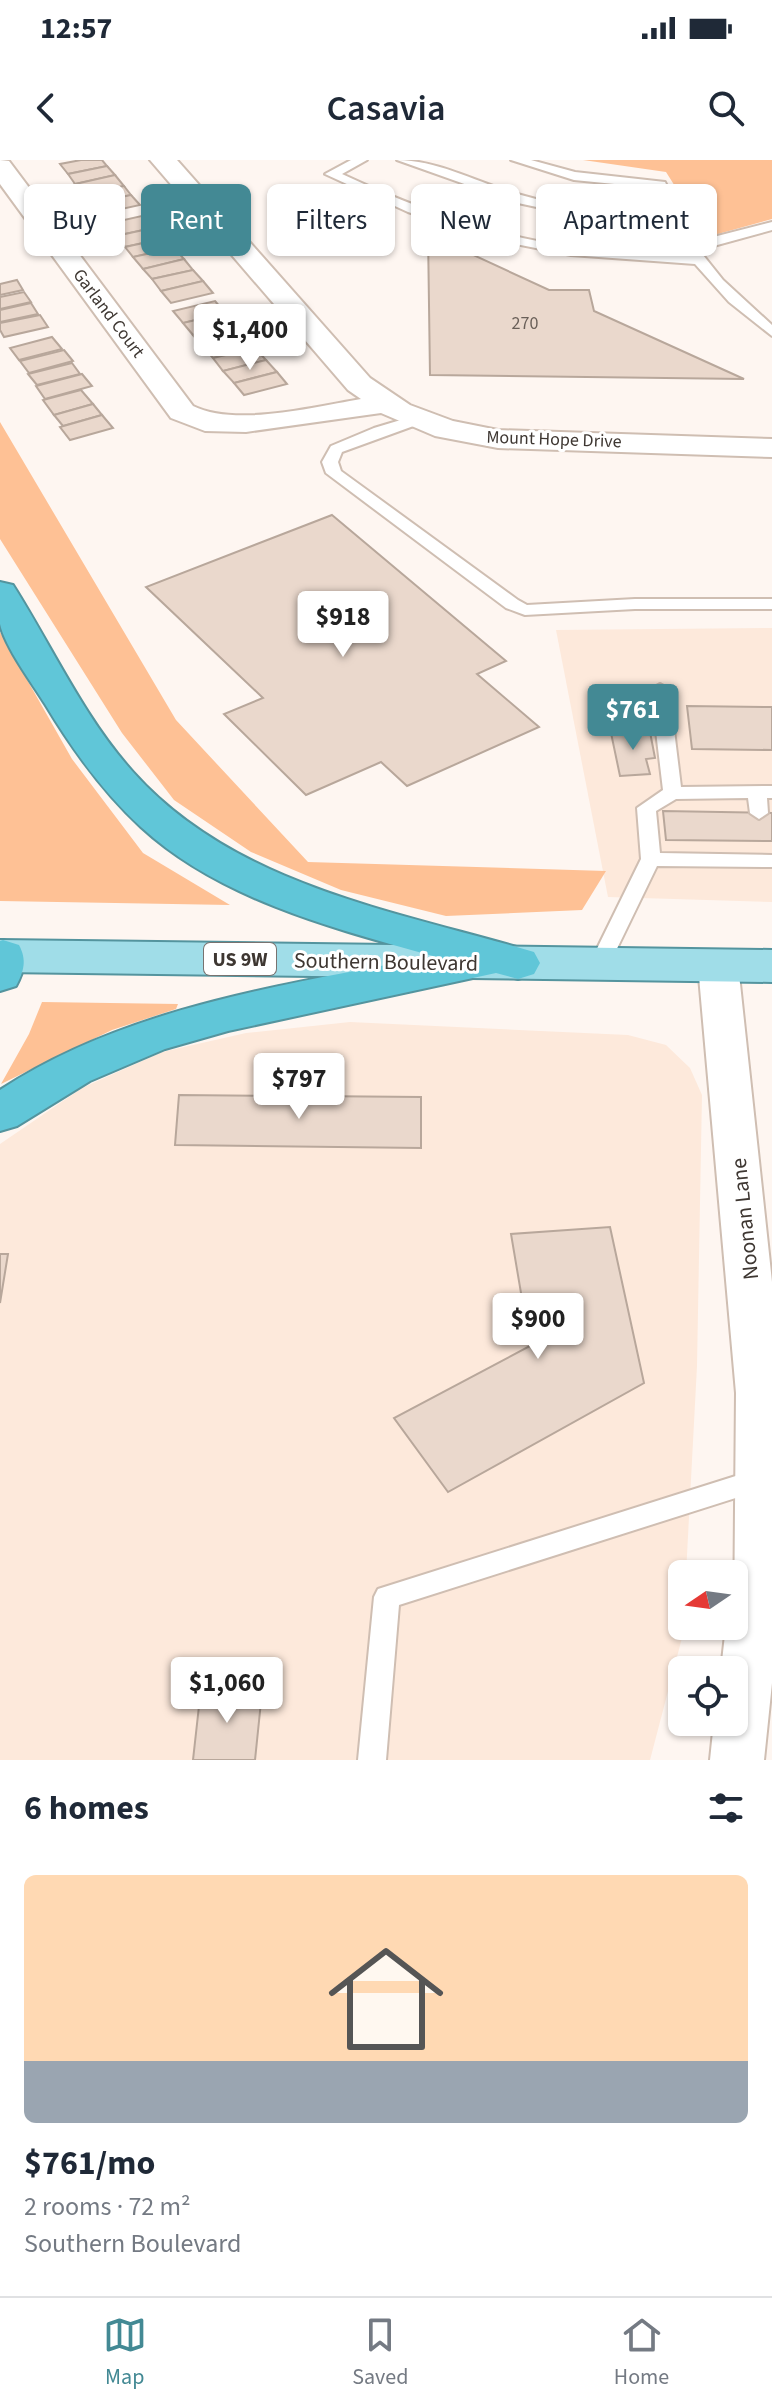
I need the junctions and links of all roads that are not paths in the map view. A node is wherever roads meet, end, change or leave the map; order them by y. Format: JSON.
{"nodes":[{"id":1,"x":163,"y":160,"type":"edge"},
{"id":2,"x":361,"y":160,"type":"edge"},
{"id":3,"x":403,"y":160,"type":"edge"},
{"id":4,"x":517,"y":160,"type":"edge"},
{"id":5,"x":0,"y":166,"type":"edge"},
{"id":6,"x":650,"y":184,"type":"edge"},
{"id":7,"x":536,"y":203,"type":"edge"},
{"id":8,"x":772,"y":226,"type":"edge"},
{"id":9,"x":717,"y":243,"type":"edge"},
{"id":10,"x":536,"y":244,"type":"edge"},
{"id":11,"x":694,"y":256,"type":"edge"},
{"id":12,"x":772,"y":332,"type":"edge"},
{"id":13,"x":383,"y":404,"type":"junction"},
{"id":14,"x":414,"y":421,"type":"junction"},
{"id":15,"x":772,"y":448,"type":"edge"},
{"id":16,"x":0,"y":593,"type":"edge"},
{"id":17,"x":772,"y":604,"type":"edge"},
{"id":18,"x":660,"y":689,"type":"dead end"},
{"id":19,"x":764,"y":792,"type":"edge"},
{"id":20,"x":673,"y":793,"type":"junction"},
{"id":21,"x":707,"y":793,"type":"junction"},
{"id":22,"x":710,"y":812,"type":"dead end"},
{"id":23,"x":759,"y":813,"type":"dead end"},
{"id":24,"x":767,"y":854,"type":"edge"},
{"id":25,"x":651,"y":859,"type":"junction"},
{"id":26,"x":1,"y":962,"type":"edge"},
{"id":27,"x":499,"y":963,"type":"junction"},
{"id":28,"x":599,"y":965,"type":"junction"},
{"id":29,"x":718,"y":965,"type":"junction"},
{"id":30,"x":772,"y":966,"type":"edge"},
{"id":31,"x":0,"y":1113,"type":"edge"},
{"id":32,"x":766,"y":1394,"type":"edge"},
{"id":33,"x":761,"y":1479,"type":"junction"},
{"id":34,"x":372,"y":1760,"type":"edge"},
{"id":35,"x":737,"y":1760,"type":"edge"}],
"edges":[{"from":1,"to":13,"type":"street","name":"Mount Hope Drive"},
{"from":2,"to":10,"type":"lane"},
{"from":3,"to":7,"type":"lane"},
{"from":4,"to":6,"type":"lane"},
{"from":5,"to":13,"type":"street","name":"Garland Court"},
{"from":8,"to":9,"type":"lane"},
{"from":11,"to":12,"type":"lane"},
{"from":13,"to":14,"type":"street","name":"Mount Hope Drive"},
{"from":14,"to":15,"type":"street","name":"Mount Hope Drive"},
{"from":14,"to":17,"type":"lane"},
{"from":16,"to":27,"type":"highway"},
{"from":18,"to":20,"type":"lane"},
{"from":19,"to":21,"type":"lane"},
{"from":19,"to":23,"type":"lane"},
{"from":20,"to":21,"type":"lane"},
{"from":20,"to":25,"type":"lane"},
{"from":21,"to":22,"type":"lane"},
{"from":24,"to":25,"type":"lane"},
{"from":25,"to":28,"type":"lane"},
{"from":26,"to":27,"type":"main road","name":"Southern Boulevard","number":"US 9W"},
{"from":27,"to":28,"type":"main road","name":"Southern Boulevard","number":"US 9W"},
{"from":27,"to":31,"type":"highway"},
{"from":28,"to":29,"type":"main road","name":"Southern Boulevard","number":"US 9W"},
{"from":29,"to":30,"type":"main road","name":"Southern Boulevard","number":"US 9W"},
{"from":29,"to":32,"type":"street","name":"Noonan Lane"},
{"from":32,"to":33,"type":"street","name":"Noonan Lane"},
{"from":33,"to":34,"type":"lane"},
{"from":33,"to":35,"type":"street","name":"Noonan Lane"}]}
